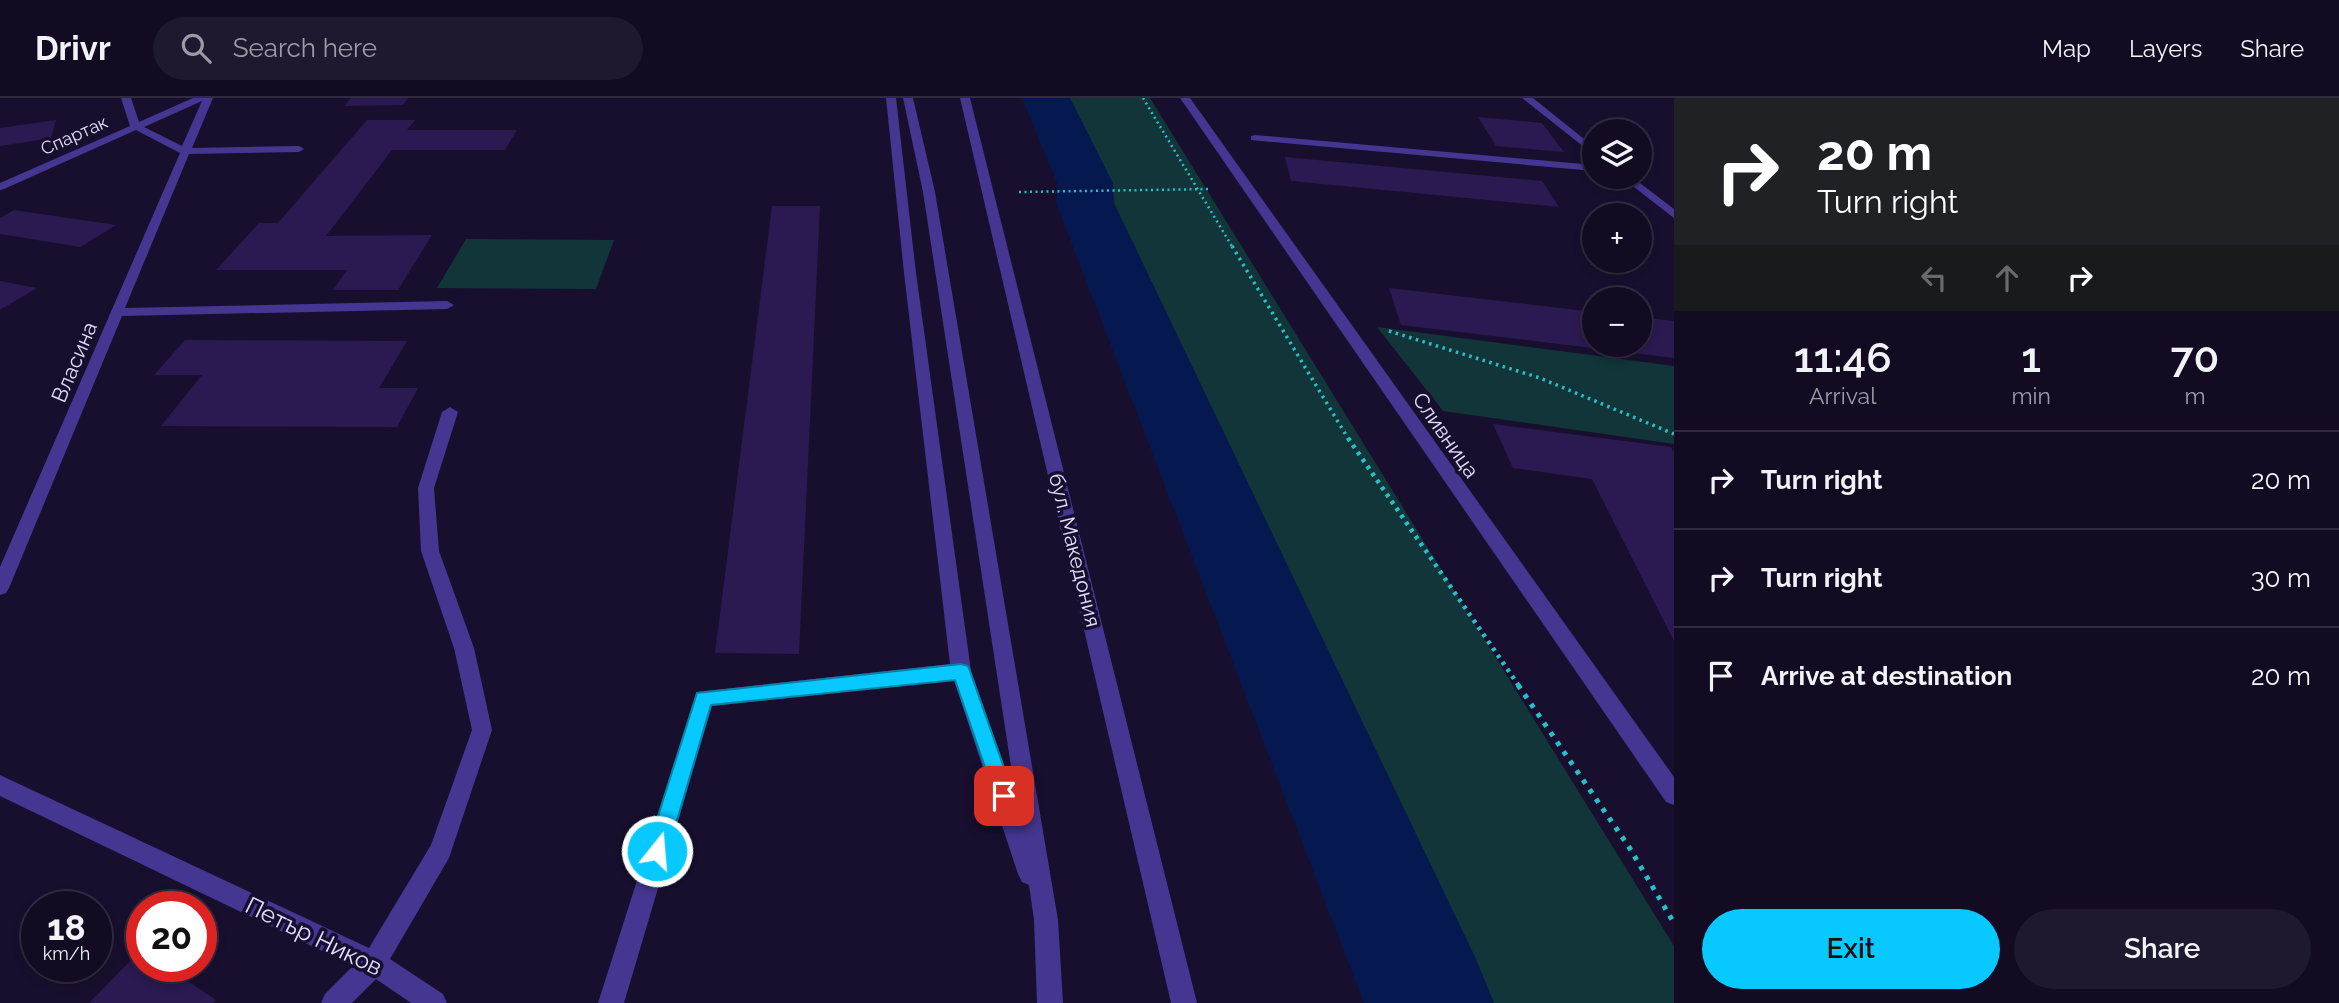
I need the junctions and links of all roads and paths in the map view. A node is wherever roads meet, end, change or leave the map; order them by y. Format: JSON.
{"nodes":[{"id":1,"x":126,"y":98,"type":"edge"},
{"id":2,"x":201,"y":98,"type":"edge"},
{"id":3,"x":208,"y":98,"type":"edge"},
{"id":4,"x":891,"y":98,"type":"edge"},
{"id":5,"x":908,"y":98,"type":"edge"},
{"id":6,"x":965,"y":98,"type":"edge"},
{"id":7,"x":1143,"y":98,"type":"edge"},
{"id":8,"x":1185,"y":98,"type":"edge"},
{"id":9,"x":1527,"y":98,"type":"edge"},
{"id":10,"x":135,"y":126,"type":"junction"},
{"id":11,"x":1255,"y":138,"type":"dead end"},
{"id":12,"x":1582,"y":142,"type":"edge"},
{"id":13,"x":299,"y":149,"type":"dead end"},
{"id":14,"x":184,"y":151,"type":"junction"},
{"id":15,"x":1582,"y":167,"type":"edge"},
{"id":16,"x":0,"y":187,"type":"edge"},
{"id":17,"x":1248,"y":188,"type":"junction"},
{"id":18,"x":1198,"y":189,"type":"junction"},
{"id":19,"x":1641,"y":189,"type":"edge"},
{"id":20,"x":1018,"y":192,"type":"dead end"},
{"id":21,"x":1674,"y":215,"type":"edge"},
{"id":22,"x":447,"y":305,"type":"dead end"},
{"id":23,"x":119,"y":312,"type":"junction"},
{"id":24,"x":1339,"y":318,"type":"junction"},
{"id":25,"x":450,"y":412,"type":"dead end"},
{"id":26,"x":1674,"y":434,"type":"edge"},
{"id":27,"x":0,"y":588,"type":"edge"},
{"id":28,"x":961,"y":671,"type":"junction"},
{"id":29,"x":0,"y":785,"type":"edge"},
{"id":30,"x":1674,"y":795,"type":"edge"},
{"id":31,"x":1046,"y":920,"type":"junction"},
{"id":32,"x":1674,"y":923,"type":"edge"},
{"id":33,"x":374,"y":963,"type":"junction"},
{"id":34,"x":334,"y":1003,"type":"edge"},
{"id":35,"x":434,"y":1003,"type":"edge"},
{"id":36,"x":611,"y":1003,"type":"edge"},
{"id":37,"x":1049,"y":1003,"type":"edge"},
{"id":38,"x":1184,"y":1003,"type":"edge"}],
"edges":[{"from":1,"to":10,"type":"street"},
{"from":2,"to":10,"type":"street","name":"Спартак"},
{"from":3,"to":14,"type":"street","name":"Власина"},
{"from":4,"to":28,"type":"street"},
{"from":5,"to":31,"type":"street"},
{"from":6,"to":38,"type":"street","name":"бул. Македония"},
{"from":7,"to":18,"type":"path"},
{"from":8,"to":17,"type":"street","name":"Сливница"},
{"from":9,"to":12,"type":"street"},
{"from":10,"to":14,"type":"street"},
{"from":10,"to":16,"type":"street","name":"Спартак"},
{"from":11,"to":15,"type":"street"},
{"from":13,"to":14,"type":"street"},
{"from":14,"to":23,"type":"street","name":"Власина"},
{"from":17,"to":18,"type":"path"},
{"from":17,"to":24,"type":"street","name":"Сливница"},
{"from":18,"to":20,"type":"path"},
{"from":18,"to":32,"type":"path"},
{"from":19,"to":21,"type":"street"},
{"from":22,"to":23,"type":"street"},
{"from":23,"to":27,"type":"street","name":"Власина"},
{"from":24,"to":26,"type":"path"},
{"from":24,"to":30,"type":"street","name":"Сливница"},
{"from":25,"to":33,"type":"street"},
{"from":28,"to":31,"type":"street"},
{"from":28,"to":36,"type":"street"},
{"from":29,"to":33,"type":"street","name":"Петър Ников"},
{"from":31,"to":37,"type":"street"},
{"from":33,"to":34,"type":"street"},
{"from":33,"to":35,"type":"street","name":"Петър Ников"}]}
